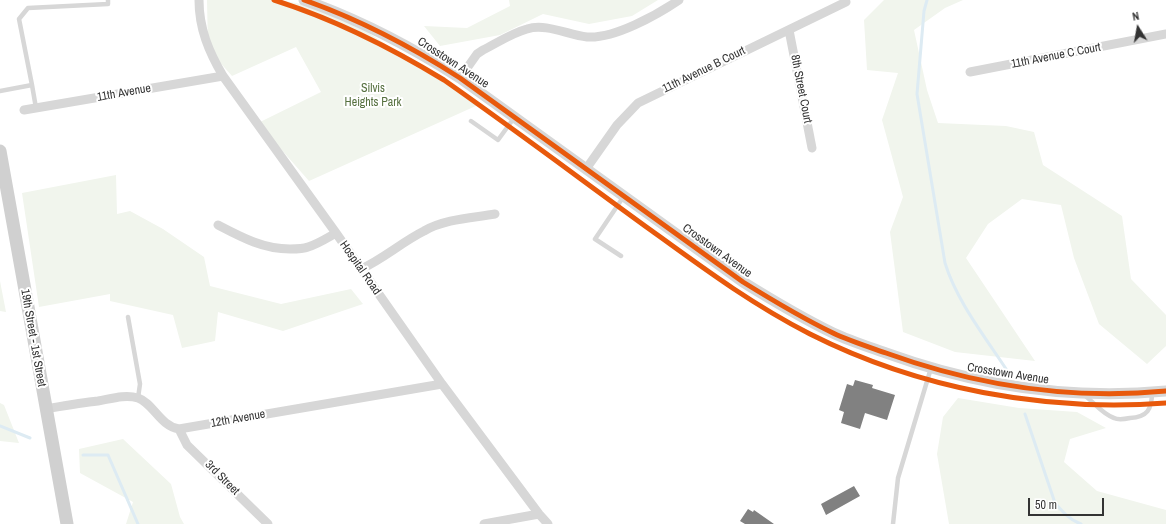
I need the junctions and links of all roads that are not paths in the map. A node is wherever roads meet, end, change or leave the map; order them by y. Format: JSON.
{"nodes":[{"id":1,"x":68,"y":0,"type":"edge"},
{"id":2,"x":108,"y":0,"type":"edge"},
{"id":3,"x":199,"y":0,"type":"edge"},
{"id":4,"x":304,"y":0,"type":"edge"},
{"id":5,"x":679,"y":0,"type":"edge"},
{"id":6,"x":846,"y":2,"type":"dead end"},
{"id":7,"x":68,"y":6,"type":"junction"},
{"id":8,"x":789,"y":30,"type":"junction"},
{"id":9,"x":1166,"y":34,"type":"edge"},
{"id":10,"x":970,"y":72,"type":"dead end"},
{"id":11,"x":223,"y":76,"type":"junction"},
{"id":12,"x":460,"y":78,"type":"junction"},
{"id":13,"x":32,"y":85,"type":"junction"},
{"id":14,"x":0,"y":90,"type":"edge"},
{"id":15,"x":36,"y":108,"type":"junction"},
{"id":16,"x":24,"y":110,"type":"dead end"},
{"id":17,"x":515,"y":117,"type":"junction"},
{"id":18,"x":471,"y":121,"type":"dead end"},
{"id":19,"x":812,"y":148,"type":"dead end"},
{"id":20,"x":0,"y":151,"type":"edge"},
{"id":21,"x":586,"y":169,"type":"junction"},
{"id":22,"x":624,"y":196,"type":"junction"},
{"id":23,"x":495,"y":214,"type":"dead end"},
{"id":24,"x":218,"y":225,"type":"dead end"},
{"id":25,"x":336,"y":233,"type":"junction"},
{"id":26,"x":620,"y":256,"type":"dead end"},
{"id":27,"x":361,"y":269,"type":"junction"},
{"id":28,"x":128,"y":317,"type":"dead end"},
{"id":29,"x":931,"y":368,"type":"junction"},
{"id":30,"x":442,"y":384,"type":"junction"},
{"id":31,"x":1166,"y":391,"type":"edge"},
{"id":32,"x":1152,"y":392,"type":"junction"},
{"id":33,"x":1081,"y":393,"type":"junction"},
{"id":34,"x":138,"y":398,"type":"junction"},
{"id":35,"x":45,"y":409,"type":"junction"},
{"id":36,"x":179,"y":429,"type":"junction"},
{"id":37,"x":539,"y":514,"type":"junction"},
{"id":38,"x":66,"y":524,"type":"edge"},
{"id":39,"x":268,"y":524,"type":"edge"},
{"id":40,"x":484,"y":524,"type":"edge"},
{"id":41,"x":548,"y":524,"type":"edge"},
{"id":42,"x":893,"y":524,"type":"edge"}],
"edges":[{"from":1,"to":7,"type":"lane"},
{"from":2,"to":7,"type":"lane"},
{"from":3,"to":11,"type":"street","name":"Hospital Road"},
{"from":4,"to":12,"type":"street","name":"Crosstown Avenue"},
{"from":5,"to":12,"type":"street"},
{"from":6,"to":8,"type":"street","name":"11th Avenue B Court"},
{"from":7,"to":13,"type":"lane"},
{"from":8,"to":19,"type":"street","name":"8th Street Court"},
{"from":8,"to":21,"type":"street","name":"11th Avenue B Court"},
{"from":9,"to":10,"type":"street","name":"11th Avenue C Court"},
{"from":11,"to":15,"type":"street","name":"11th Avenue"},
{"from":11,"to":25,"type":"street","name":"Hospital Road"},
{"from":12,"to":17,"type":"street","name":"Crosstown Avenue"},
{"from":13,"to":14,"type":"lane"},
{"from":13,"to":15,"type":"lane"},
{"from":15,"to":16,"type":"street","name":"11th Avenue"},
{"from":17,"to":18,"type":"lane"},
{"from":17,"to":21,"type":"street","name":"Crosstown Avenue"},
{"from":20,"to":35,"type":"main road","name":"19th Street - 1st Street"},
{"from":21,"to":22,"type":"street","name":"Crosstown Avenue"},
{"from":22,"to":26,"type":"lane"},
{"from":22,"to":29,"type":"street","name":"Crosstown Avenue"},
{"from":23,"to":27,"type":"street"},
{"from":24,"to":25,"type":"street"},
{"from":25,"to":27,"type":"street","name":"Hospital Road"},
{"from":27,"to":30,"type":"street","name":"Hospital Road"},
{"from":28,"to":34,"type":"lane"},
{"from":29,"to":33,"type":"street","name":"Crosstown Avenue"},
{"from":29,"to":42,"type":"lane"},
{"from":30,"to":36,"type":"street","name":"12th Avenue"},
{"from":30,"to":37,"type":"street","name":"Hospital Road"},
{"from":31,"to":32,"type":"street","name":"Crosstown Avenue"},
{"from":32,"to":33,"type":"street","name":"Crosstown Avenue"},
{"from":32,"to":33,"type":"lane"},
{"from":34,"to":35,"type":"street"},
{"from":34,"to":36,"type":"street"},
{"from":35,"to":38,"type":"main road","name":"19th Street - 1st Street"},
{"from":36,"to":39,"type":"street","name":"3rd Street"},
{"from":37,"to":40,"type":"street"},
{"from":37,"to":41,"type":"street","name":"Hospital Road"}]}
